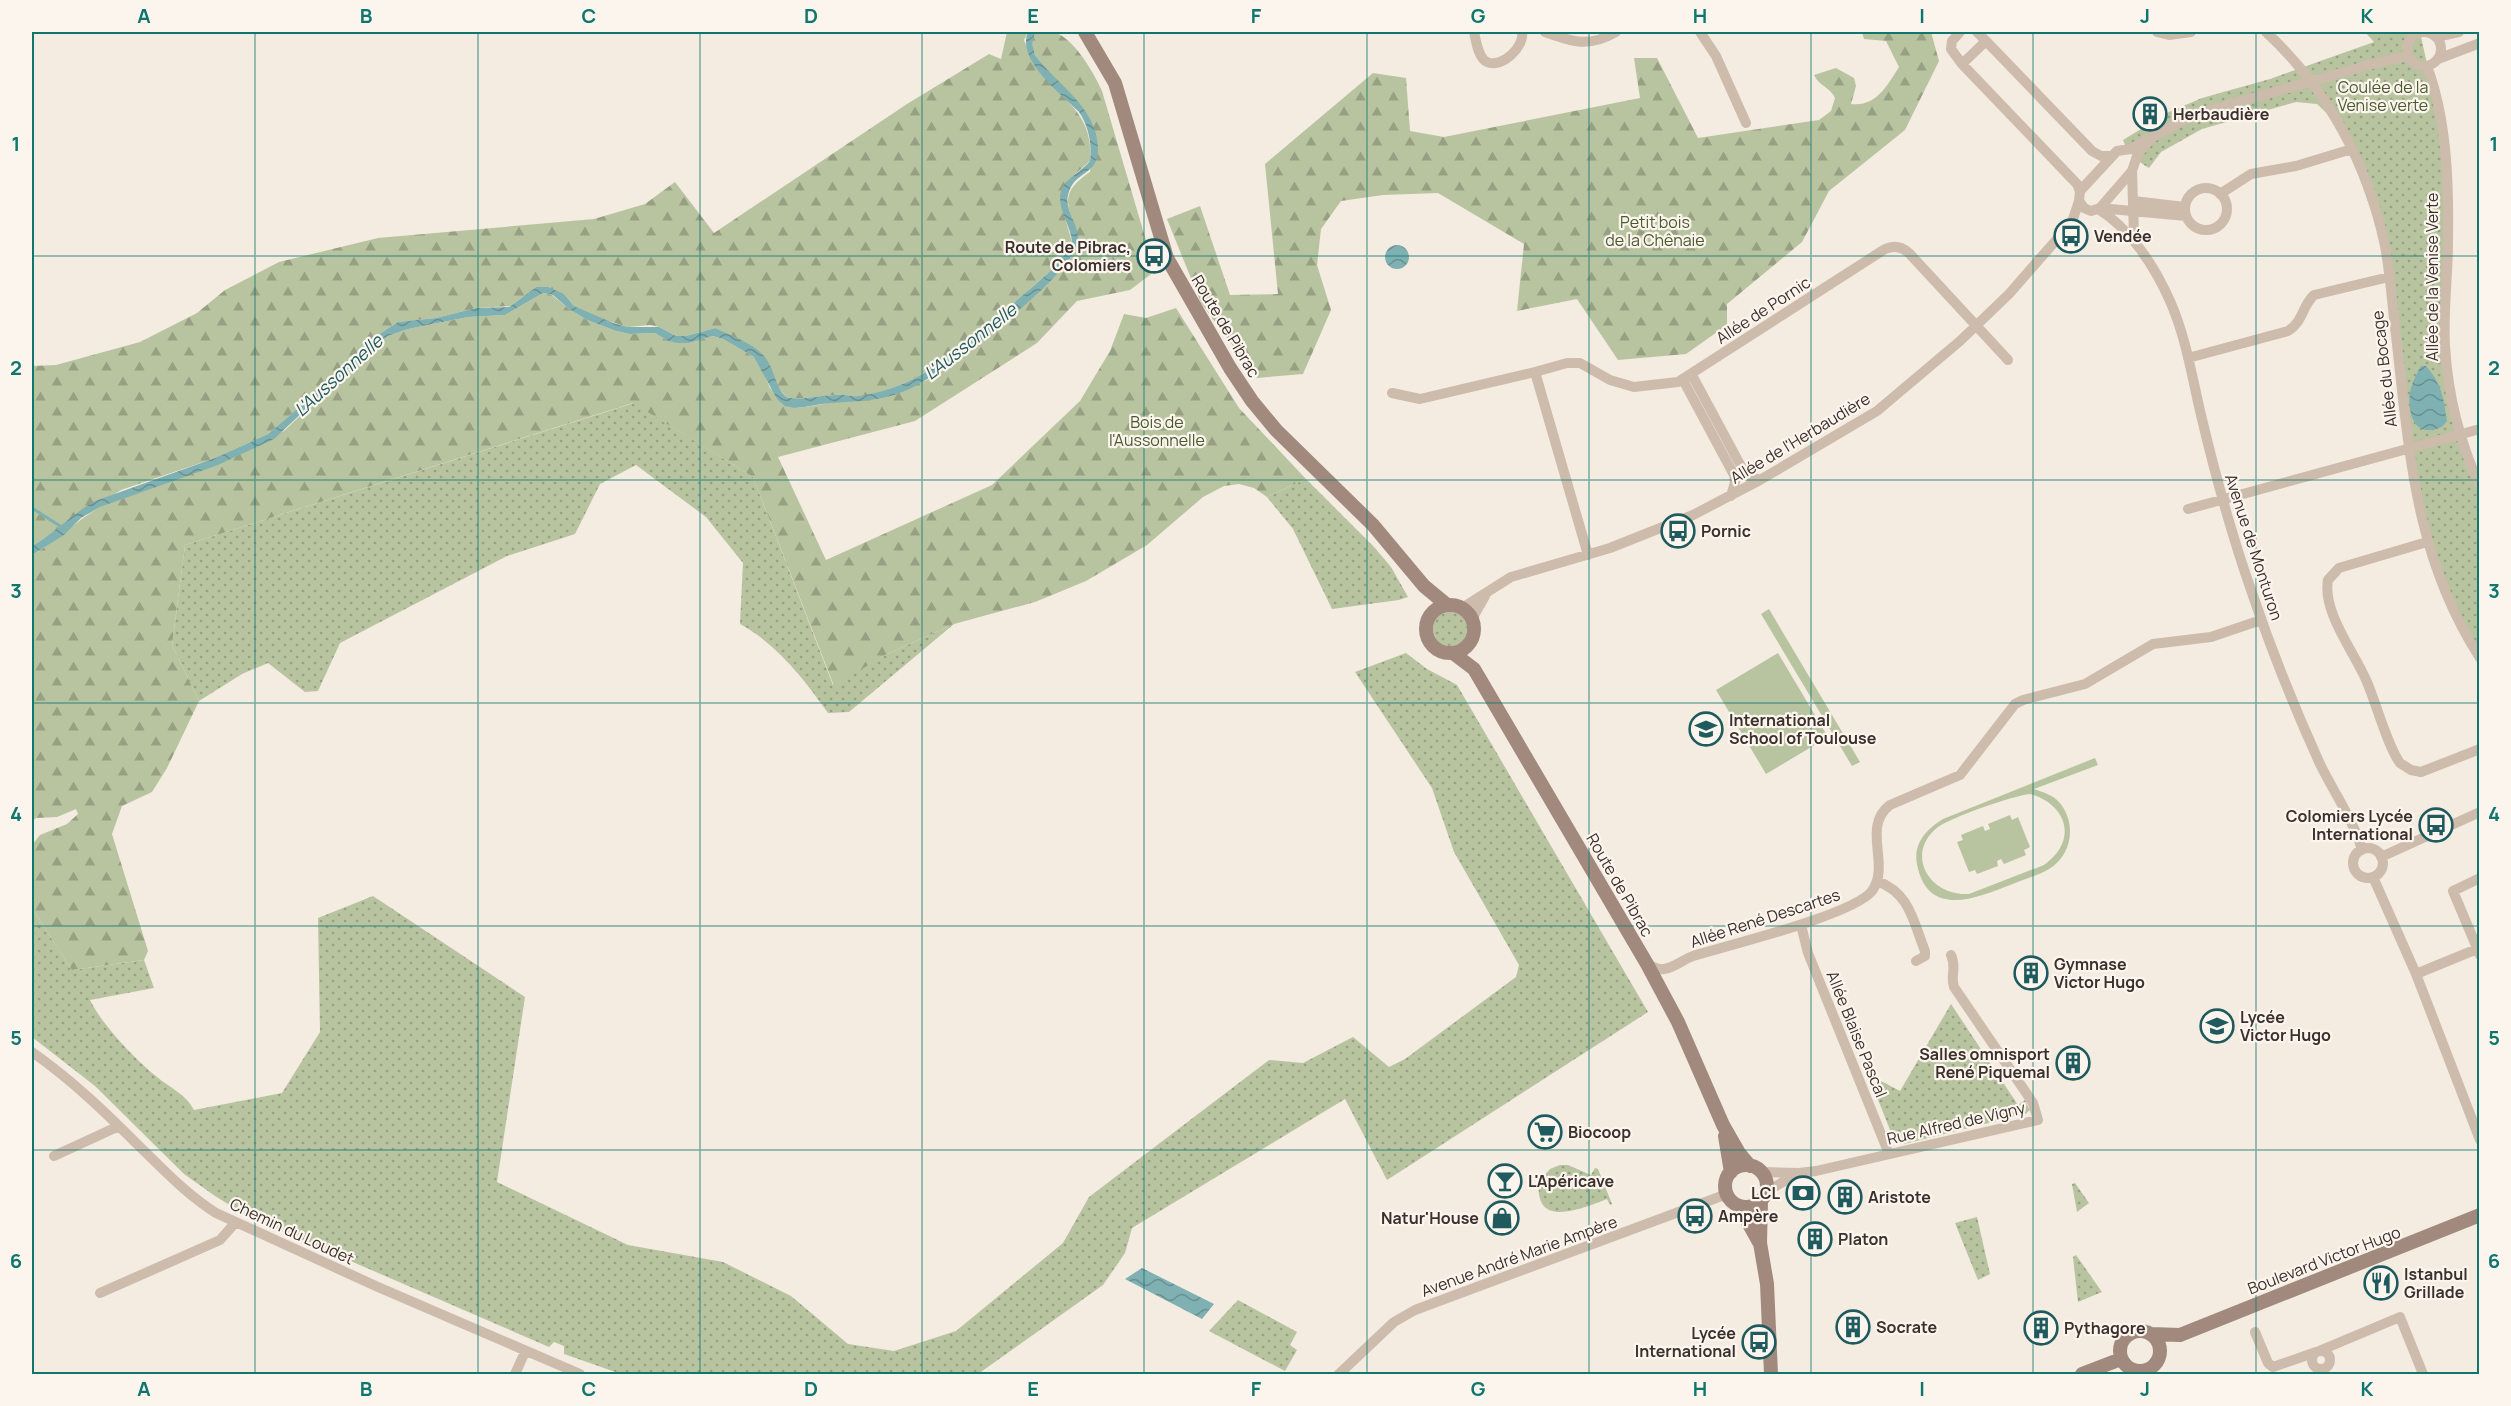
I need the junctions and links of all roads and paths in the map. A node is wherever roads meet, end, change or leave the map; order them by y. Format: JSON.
{"nodes":[{"id":1,"x":1085,"y":32,"type":"edge"},
{"id":2,"x":1474,"y":32,"type":"edge"},
{"id":3,"x":1525,"y":32,"type":"edge"},
{"id":4,"x":1545,"y":32,"type":"edge"},
{"id":5,"x":1616,"y":32,"type":"edge"},
{"id":6,"x":1700,"y":32,"type":"edge"},
{"id":7,"x":1960,"y":32,"type":"edge"},
{"id":8,"x":1977,"y":32,"type":"edge"},
{"id":9,"x":2157,"y":32,"type":"edge"},
{"id":10,"x":2191,"y":32,"type":"edge"},
{"id":11,"x":2266,"y":32,"type":"edge"},
{"id":12,"x":2458,"y":32,"type":"edge"},
{"id":13,"x":2430,"y":33,"type":"edge"},
{"id":14,"x":2413,"y":34,"type":"edge"},
{"id":15,"x":1986,"y":41,"type":"junction"},
{"id":16,"x":2480,"y":43,"type":"edge"},
{"id":17,"x":2408,"y":56,"type":"junction"},
{"id":18,"x":2438,"y":59,"type":"junction"},
{"id":19,"x":1962,"y":64,"type":"junction"},
{"id":20,"x":2427,"y":66,"type":"junction"},
{"id":21,"x":2310,"y":81,"type":"junction"},
{"id":22,"x":1746,"y":123,"type":"dead end"},
{"id":23,"x":2151,"y":139,"type":"junction"},
{"id":24,"x":2352,"y":149,"type":"junction"},
{"id":25,"x":2127,"y":150,"type":"junction"},
{"id":26,"x":2111,"y":156,"type":"junction"},
{"id":27,"x":2134,"y":165,"type":"junction"},
{"id":28,"x":2220,"y":194,"type":"junction"},
{"id":29,"x":2080,"y":196,"type":"junction"},
{"id":30,"x":2133,"y":207,"type":"junction"},
{"id":31,"x":2096,"y":209,"type":"junction"},
{"id":32,"x":2186,"y":212,"type":"junction"},
{"id":33,"x":2072,"y":222,"type":"junction"},
{"id":34,"x":2138,"y":248,"type":"junction"},
{"id":35,"x":2389,"y":277,"type":"junction"},
{"id":36,"x":1977,"y":325,"type":"junction"},
{"id":37,"x":2188,"y":358,"type":"junction"},
{"id":38,"x":2007,"y":360,"type":"dead end"},
{"id":39,"x":1535,"y":372,"type":"junction"},
{"id":40,"x":1687,"y":378,"type":"junction"},
{"id":41,"x":1392,"y":393,"type":"dead end"},
{"id":42,"x":2480,"y":429,"type":"edge"},
{"id":43,"x":2459,"y":435,"type":"junction"},
{"id":44,"x":2408,"y":448,"type":"junction"},
{"id":45,"x":1760,"y":480,"type":"junction"},
{"id":46,"x":2480,"y":486,"type":"edge"},
{"id":47,"x":1731,"y":496,"type":"junction"},
{"id":48,"x":2223,"y":501,"type":"junction"},
{"id":49,"x":2188,"y":509,"type":"dead end"},
{"id":50,"x":2427,"y":542,"type":"junction"},
{"id":51,"x":1588,"y":555,"type":"junction"},
{"id":52,"x":1424,"y":586,"type":"junction"},
{"id":53,"x":1447,"y":605,"type":"junction"},
{"id":54,"x":1467,"y":614,"type":"junction"},
{"id":55,"x":1430,"y":615,"type":"junction"},
{"id":56,"x":2261,"y":620,"type":"junction"},
{"id":57,"x":1472,"y":639,"type":"junction"},
{"id":58,"x":1454,"y":653,"type":"junction"},
{"id":59,"x":2480,"y":658,"type":"edge"},
{"id":60,"x":1474,"y":669,"type":"junction"},
{"id":61,"x":2480,"y":749,"type":"edge"},
{"id":62,"x":2480,"y":812,"type":"edge"},
{"id":63,"x":2362,"y":850,"type":"junction"},
{"id":64,"x":2381,"y":857,"type":"junction"},
{"id":65,"x":2373,"y":877,"type":"junction"},
{"id":66,"x":2480,"y":878,"type":"edge"},
{"id":67,"x":1877,"y":881,"type":"junction"},
{"id":68,"x":1801,"y":925,"type":"junction"},
{"id":69,"x":2478,"y":952,"type":"edge"},
{"id":70,"x":1951,"y":955,"type":"dead end"},
{"id":71,"x":1916,"y":961,"type":"dead end"},
{"id":72,"x":1647,"y":964,"type":"junction"},
{"id":73,"x":2416,"y":974,"type":"junction"},
{"id":74,"x":32,"y":1052,"type":"edge"},
{"id":75,"x":1723,"y":1125,"type":"junction"},
{"id":76,"x":119,"y":1126,"type":"junction"},
{"id":77,"x":2480,"y":1140,"type":"edge"},
{"id":78,"x":1888,"y":1154,"type":"junction"},
{"id":79,"x":54,"y":1156,"type":"dead end"},
{"id":80,"x":1755,"y":1169,"type":"junction"},
{"id":81,"x":1731,"y":1172,"type":"junction"},
{"id":82,"x":1799,"y":1173,"type":"junction"},
{"id":83,"x":1726,"y":1194,"type":"junction"},
{"id":84,"x":1764,"y":1196,"type":"junction"},
{"id":85,"x":1739,"y":1206,"type":"junction"},
{"id":86,"x":2480,"y":1215,"type":"edge"},
{"id":87,"x":235,"y":1223,"type":"junction"},
{"id":88,"x":1760,"y":1243,"type":"junction"},
{"id":89,"x":100,"y":1293,"type":"dead end"},
{"id":90,"x":2255,"y":1332,"type":"dead end"},
{"id":91,"x":2151,"y":1334,"type":"junction"},
{"id":92,"x":2180,"y":1335,"type":"junction"},
{"id":93,"x":525,"y":1352,"type":"junction"},
{"id":94,"x":2318,"y":1352,"type":"junction"},
{"id":95,"x":1770,"y":1354,"type":"junction"},
{"id":96,"x":2160,"y":1354,"type":"junction"},
{"id":97,"x":2121,"y":1359,"type":"junction"},
{"id":98,"x":2326,"y":1371,"type":"edge"},
{"id":99,"x":2149,"y":1372,"type":"edge"},
{"id":100,"x":515,"y":1374,"type":"edge"},
{"id":101,"x":580,"y":1374,"type":"edge"},
{"id":102,"x":1339,"y":1374,"type":"edge"},
{"id":103,"x":1771,"y":1374,"type":"edge"},
{"id":104,"x":1781,"y":1374,"type":"edge"},
{"id":105,"x":2082,"y":1374,"type":"edge"},
{"id":106,"x":2423,"y":1374,"type":"edge"}],
"edges":[{"from":1,"to":52,"type":"main road","name":"Route de Pibrac"},
{"from":2,"to":3,"type":"street"},
{"from":4,"to":5,"type":"street"},
{"from":6,"to":22,"type":"street"},
{"from":7,"to":19,"type":"street"},
{"from":8,"to":15,"type":"street"},
{"from":9,"to":10,"type":"street"},
{"from":11,"to":21,"type":"street","name":"Allée du Bocage"},
{"from":12,"to":13,"type":"street"},
{"from":13,"to":14,"type":"street"},
{"from":13,"to":18,"type":"street"},
{"from":14,"to":17,"type":"street"},
{"from":15,"to":19,"type":"street"},
{"from":15,"to":26,"type":"street"},
{"from":16,"to":18,"type":"street"},
{"from":17,"to":20,"type":"street"},
{"from":17,"to":21,"type":"street"},
{"from":18,"to":20,"type":"street"},
{"from":19,"to":29,"type":"street","name":"Avenue de Monturon"},
{"from":20,"to":43,"type":"street","name":"Allée de la Venise Verte"},
{"from":21,"to":23,"type":"street"},
{"from":21,"to":24,"type":"street","name":"Allée du Bocage"},
{"from":23,"to":25,"type":"street"},
{"from":23,"to":27,"type":"street"},
{"from":24,"to":28,"type":"street"},
{"from":24,"to":35,"type":"street","name":"Allée du Bocage"},
{"from":25,"to":26,"type":"street"},
{"from":25,"to":27,"type":"street"},
{"from":26,"to":29,"type":"street"},
{"from":27,"to":30,"type":"street","name":"Avenue de Monturon"},
{"from":27,"to":31,"type":"street","name":"Allée de l'Herbaudière"},
{"from":28,"to":32,"type":"street"},
{"from":28,"to":32,"type":"street"},
{"from":29,"to":31,"type":"street","name":"Avenue de Monturon"},
{"from":29,"to":33,"type":"street","name":"Allée de l'Herbaudière"},
{"from":30,"to":31,"type":"street"},
{"from":30,"to":32,"type":"street"},
{"from":30,"to":34,"type":"street","name":"Avenue de Monturon"},
{"from":31,"to":33,"type":"street","name":"Allée de l'Herbaudière"},
{"from":31,"to":34,"type":"street","name":"Avenue de Monturon"},
{"from":33,"to":36,"type":"street","name":"Allée de l'Herbaudière"},
{"from":34,"to":37,"type":"street","name":"Avenue de Monturon"},
{"from":35,"to":37,"type":"street"},
{"from":35,"to":44,"type":"street","name":"Allée du Bocage"},
{"from":36,"to":38,"type":"street"},
{"from":36,"to":40,"type":"street","name":"Allée de Pornic"},
{"from":36,"to":45,"type":"street","name":"Allée de l'Herbaudière"},
{"from":37,"to":48,"type":"street","name":"Avenue de Monturon"},
{"from":39,"to":40,"type":"street","name":"Allée de Pornic"},
{"from":39,"to":41,"type":"street","name":"Allée de Pornic"},
{"from":39,"to":51,"type":"street"},
{"from":40,"to":45,"type":"street"},
{"from":40,"to":47,"type":"street"},
{"from":42,"to":43,"type":"street"},
{"from":43,"to":44,"type":"street"},
{"from":43,"to":46,"type":"street","name":"Allée de la Venise Verte"},
{"from":44,"to":48,"type":"street"},
{"from":44,"to":50,"type":"street","name":"Allée du Bocage"},
{"from":45,"to":47,"type":"street","name":"Allée de l'Herbaudière"},
{"from":47,"to":51,"type":"street","name":"Allée de l'Herbaudière"},
{"from":48,"to":49,"type":"street"},
{"from":48,"to":56,"type":"street","name":"Avenue de Monturon"},
{"from":50,"to":59,"type":"street","name":"Allée du Bocage"},
{"from":50,"to":61,"type":"street"},
{"from":51,"to":54,"type":"street","name":"Allée de l'Herbaudière"},
{"from":52,"to":53,"type":"main road","name":"Route de Pibrac"},
{"from":52,"to":55,"type":"main road","name":"Route de Pibrac"},
{"from":53,"to":54,"type":"main road"},
{"from":53,"to":55,"type":"main road"},
{"from":54,"to":57,"type":"main road"},
{"from":55,"to":58,"type":"main road"},
{"from":56,"to":63,"type":"street","name":"Avenue de Monturon"},
{"from":56,"to":67,"type":"street"},
{"from":57,"to":58,"type":"main road"},
{"from":57,"to":60,"type":"main road","name":"Route de Pibrac"},
{"from":58,"to":60,"type":"main road","name":"Route de Pibrac"},
{"from":60,"to":72,"type":"main road","name":"Route de Pibrac"},
{"from":62,"to":64,"type":"street"},
{"from":63,"to":64,"type":"street"},
{"from":63,"to":65,"type":"street"},
{"from":64,"to":65,"type":"street"},
{"from":65,"to":73,"type":"street"},
{"from":66,"to":69,"type":"street"},
{"from":67,"to":68,"type":"street","name":"Allée René Descartes"},
{"from":67,"to":71,"type":"street"},
{"from":68,"to":72,"type":"street","name":"Allée René Descartes"},
{"from":68,"to":78,"type":"street","name":"Allée Blaise Pascal"},
{"from":69,"to":73,"type":"street"},
{"from":70,"to":78,"type":"street","name":"Rue Alfred de Vigny"},
{"from":72,"to":75,"type":"main road","name":"Route de Pibrac"},
{"from":73,"to":77,"type":"street"},
{"from":74,"to":76,"type":"street","name":"Chemin du Loudet"},
{"from":75,"to":80,"type":"main road","name":"Route de Pibrac"},
{"from":75,"to":81,"type":"main road","name":"Route de Pibrac"},
{"from":76,"to":79,"type":"street"},
{"from":76,"to":87,"type":"street","name":"Chemin du Loudet"},
{"from":78,"to":82,"type":"street","name":"Rue Alfred de Vigny"},
{"from":80,"to":81,"type":"main road"},
{"from":80,"to":82,"type":"street","name":"Rue Alfred de Vigny"},
{"from":80,"to":84,"type":"main road"},
{"from":81,"to":83,"type":"main road"},
{"from":82,"to":84,"type":"street","name":"Rue Alfred de Vigny"},
{"from":83,"to":85,"type":"main road"},
{"from":83,"to":102,"type":"street","name":"Avenue André Marie Ampère"},
{"from":84,"to":85,"type":"main road"},
{"from":84,"to":88,"type":"main road"},
{"from":85,"to":88,"type":"main road"},
{"from":86,"to":92,"type":"main road","name":"Boulevard Victor Hugo"},
{"from":87,"to":89,"type":"street"},
{"from":87,"to":93,"type":"street","name":"Chemin du Loudet"},
{"from":88,"to":95,"type":"main road"},
{"from":90,"to":94,"type":"street"},
{"from":91,"to":92,"type":"main road","name":"Boulevard Victor Hugo"},
{"from":91,"to":96,"type":"main road"},
{"from":91,"to":97,"type":"main road"},
{"from":92,"to":96,"type":"main road","name":"Boulevard Victor Hugo"},
{"from":93,"to":100,"type":"street"},
{"from":93,"to":101,"type":"street","name":"Chemin du Loudet"},
{"from":94,"to":98,"type":"street"},
{"from":94,"to":106,"type":"street"},
{"from":95,"to":103,"type":"main road"},
{"from":95,"to":104,"type":"main road"},
{"from":96,"to":99,"type":"main road"},
{"from":97,"to":99,"type":"main road"},
{"from":97,"to":105,"type":"main road"}]}
